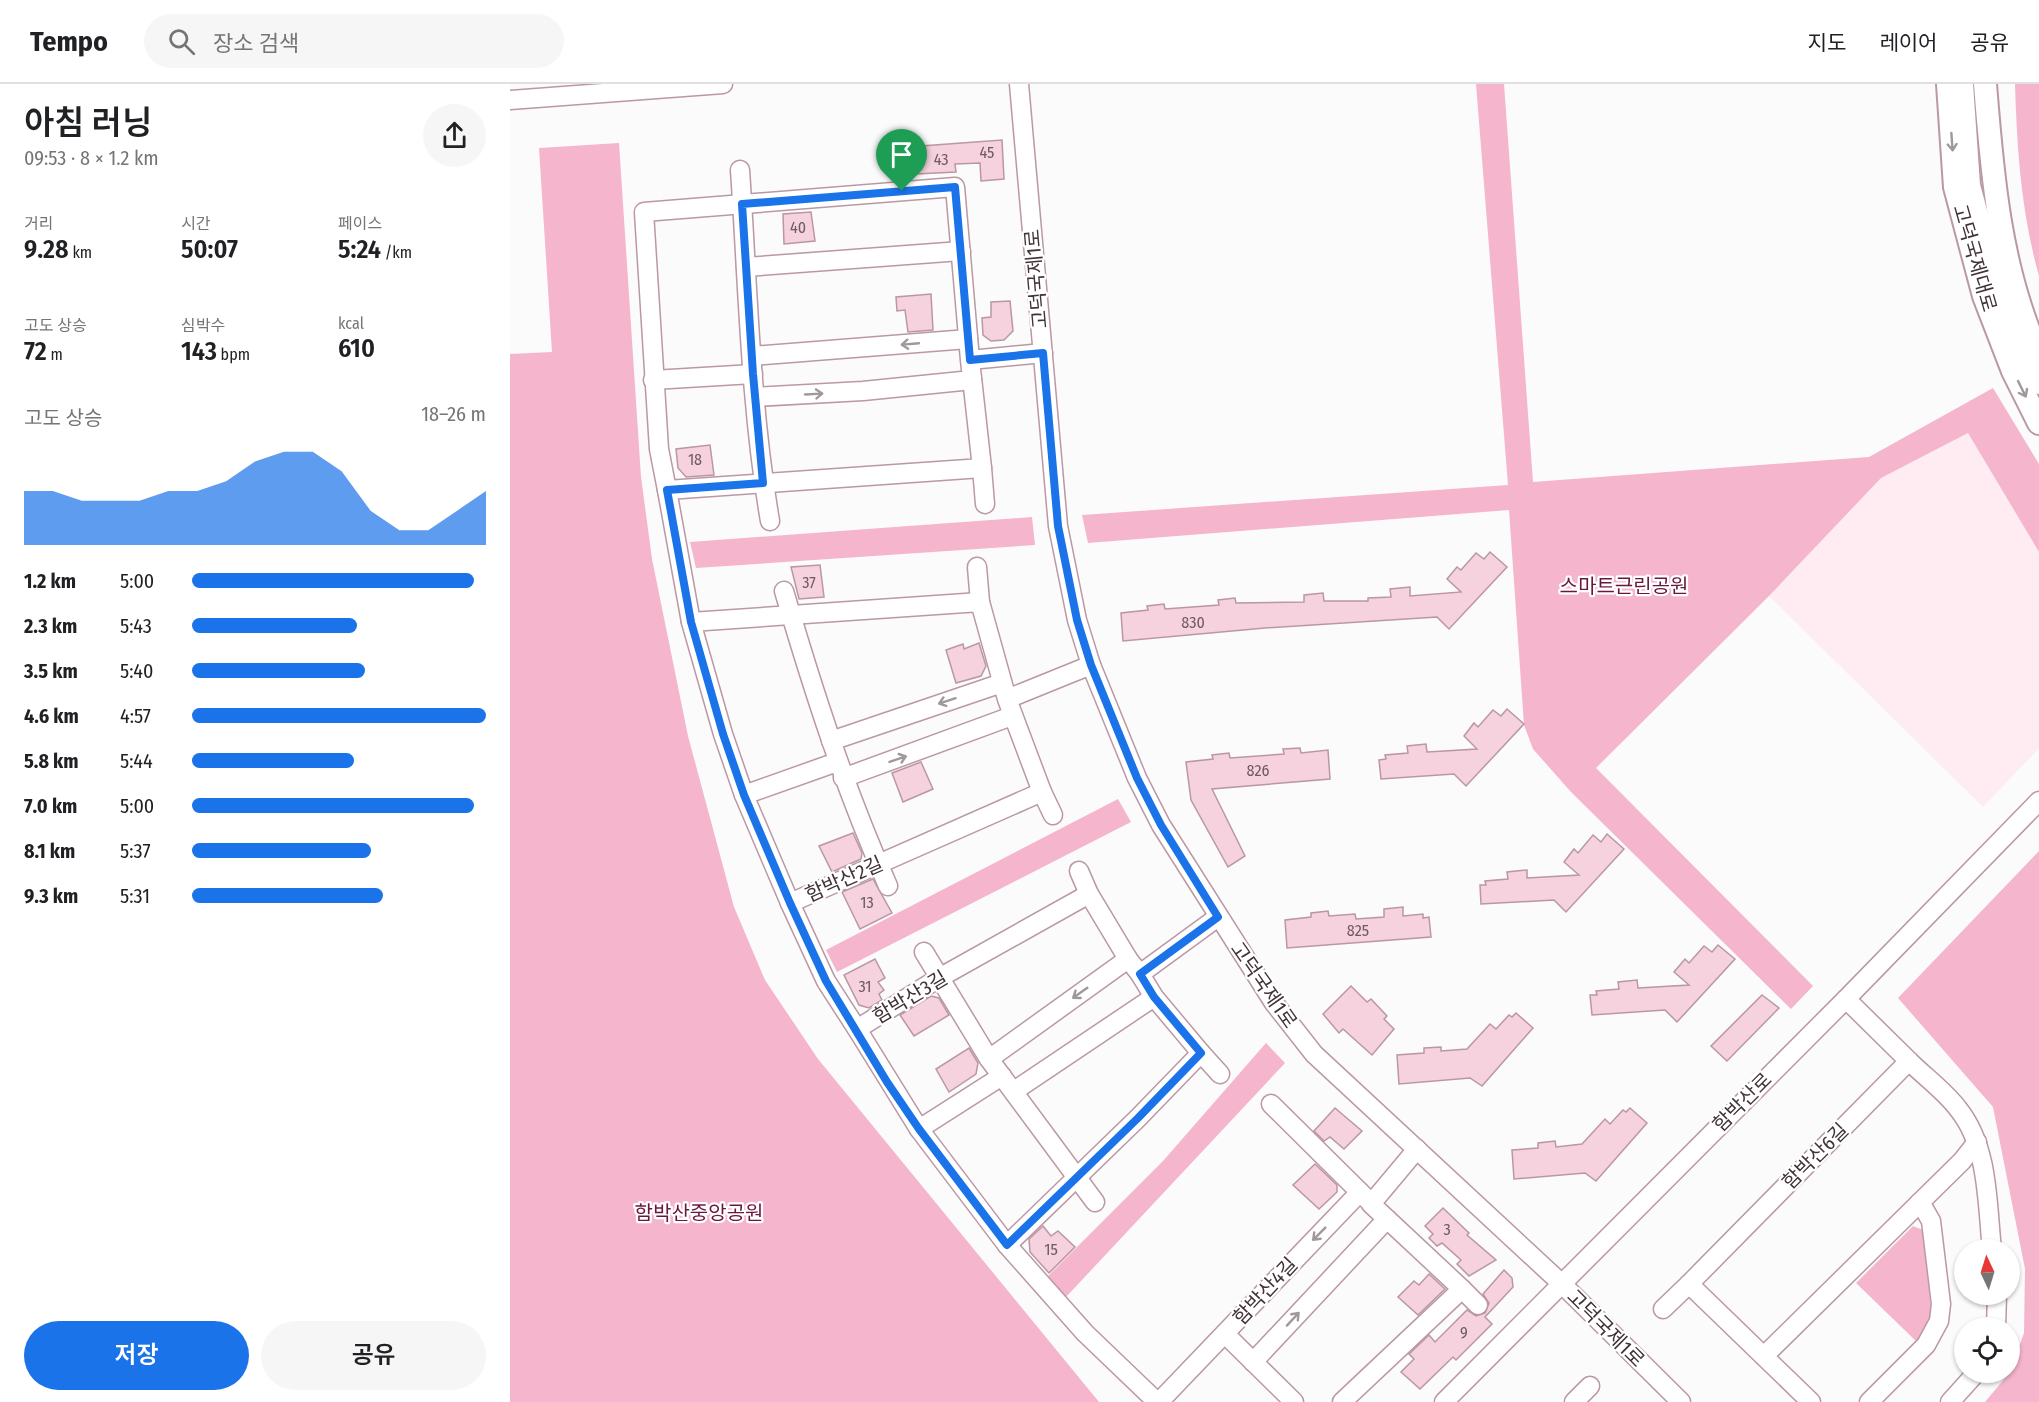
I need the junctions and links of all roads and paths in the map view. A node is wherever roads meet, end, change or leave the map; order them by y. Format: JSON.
{"nodes":[{"id":1,"x":723,"y":84,"type":"edge"},
{"id":2,"x":1019,"y":84,"type":"edge"},
{"id":3,"x":1948,"y":84,"type":"edge"},
{"id":4,"x":1964,"y":84,"type":"edge"},
{"id":5,"x":1975,"y":84,"type":"edge"},
{"id":6,"x":1985,"y":84,"type":"edge"},
{"id":7,"x":510,"y":100,"type":"edge"},
{"id":8,"x":740,"y":170,"type":"dead end"},
{"id":9,"x":742,"y":204,"type":"junction"},
{"id":10,"x":961,"y":251,"type":"junction"},
{"id":11,"x":746,"y":267,"type":"junction"},
{"id":12,"x":968,"y":339,"type":"junction"},
{"id":13,"x":1043,"y":353,"type":"junction"},
{"id":14,"x":2039,"y":355,"type":"edge"},
{"id":15,"x":970,"y":360,"type":"junction"},
{"id":16,"x":752,"y":365,"type":"junction"},
{"id":17,"x":2039,"y":371,"type":"edge"},
{"id":18,"x":653,"y":380,"type":"junction"},
{"id":19,"x":972,"y":380,"type":"junction"},
{"id":20,"x":2039,"y":385,"type":"edge"},
{"id":21,"x":755,"y":397,"type":"junction"},
{"id":22,"x":2039,"y":423,"type":"edge"},
{"id":23,"x":982,"y":468,"type":"junction"},
{"id":24,"x":763,"y":483,"type":"junction"},
{"id":25,"x":667,"y":490,"type":"junction"},
{"id":26,"x":985,"y":504,"type":"dead end"},
{"id":27,"x":770,"y":521,"type":"dead end"},
{"id":28,"x":977,"y":567,"type":"dead end"},
{"id":29,"x":784,"y":591,"type":"dead end"},
{"id":30,"x":980,"y":602,"type":"junction"},
{"id":31,"x":791,"y":615,"type":"junction"},
{"id":32,"x":691,"y":622,"type":"junction"},
{"id":33,"x":1091,"y":665,"type":"junction"},
{"id":34,"x":1007,"y":699,"type":"junction"},
{"id":35,"x":831,"y":741,"type":"junction"},
{"id":36,"x":840,"y":770,"type":"junction"},
{"id":37,"x":1042,"y":792,"type":"junction"},
{"id":38,"x":744,"y":795,"type":"junction"},
{"id":39,"x":2039,"y":801,"type":"edge"},
{"id":40,"x":1053,"y":815,"type":"dead end"},
{"id":41,"x":878,"y":864,"type":"junction"},
{"id":42,"x":1078,"y":871,"type":"dead end"},
{"id":43,"x":888,"y":886,"type":"dead end"},
{"id":44,"x":1089,"y":894,"type":"junction"},
{"id":45,"x":790,"y":903,"type":"junction"},
{"id":46,"x":1218,"y":917,"type":"junction"},
{"id":47,"x":924,"y":952,"type":"dead end"},
{"id":48,"x":1128,"y":959,"type":"junction"},
{"id":49,"x":1140,"y":974,"type":"junction"},
{"id":50,"x":939,"y":978,"type":"junction"},
{"id":51,"x":1154,"y":997,"type":"junction"},
{"id":52,"x":1846,"y":999,"type":"junction"},
{"id":53,"x":857,"y":1029,"type":"junction"},
{"id":54,"x":1201,"y":1053,"type":"junction"},
{"id":55,"x":989,"y":1059,"type":"junction"},
{"id":56,"x":1909,"y":1061,"type":"junction"},
{"id":57,"x":1220,"y":1074,"type":"dead end"},
{"id":58,"x":1002,"y":1076,"type":"junction"},
{"id":59,"x":1014,"y":1091,"type":"junction"},
{"id":60,"x":1270,"y":1104,"type":"dead end"},
{"id":61,"x":919,"y":1129,"type":"junction"},
{"id":62,"x":1977,"y":1142,"type":"junction"},
{"id":63,"x":1417,"y":1149,"type":"junction"},
{"id":64,"x":1078,"y":1177,"type":"junction"},
{"id":65,"x":1366,"y":1198,"type":"junction"},
{"id":66,"x":1095,"y":1202,"type":"dead end"},
{"id":67,"x":1920,"y":1202,"type":"junction"},
{"id":68,"x":1387,"y":1219,"type":"junction"},
{"id":69,"x":1990,"y":1239,"type":"edge"},
{"id":70,"x":1007,"y":1245,"type":"junction"},
{"id":71,"x":1562,"y":1284,"type":"junction"},
{"id":72,"x":1689,"y":1284,"type":"junction"},
{"id":73,"x":1462,"y":1289,"type":"junction"},
{"id":74,"x":1478,"y":1305,"type":"dead end"},
{"id":75,"x":1663,"y":1309,"type":"dead end"},
{"id":76,"x":1225,"y":1334,"type":"junction"},
{"id":77,"x":1764,"y":1356,"type":"junction"},
{"id":78,"x":1253,"y":1362,"type":"junction"},
{"id":79,"x":1967,"y":1383,"type":"edge"},
{"id":80,"x":1590,"y":1386,"type":"dead end"},
{"id":81,"x":1158,"y":1402,"type":"edge"},
{"id":82,"x":1294,"y":1402,"type":"edge"},
{"id":83,"x":1342,"y":1402,"type":"edge"},
{"id":84,"x":1444,"y":1402,"type":"edge"},
{"id":85,"x":1574,"y":1402,"type":"edge"},
{"id":86,"x":1681,"y":1402,"type":"edge"},
{"id":87,"x":1811,"y":1402,"type":"edge"},
{"id":88,"x":1869,"y":1402,"type":"edge"},
{"id":89,"x":1950,"y":1402,"type":"edge"}],
"edges":[{"from":1,"to":7,"type":"street"},
{"from":2,"to":13,"type":"street","name":"고덕국제1로"},
{"from":3,"to":22,"type":"main road","name":"고덕국제대로","one_way":true},
{"from":4,"to":20,"type":"street"},
{"from":5,"to":17,"type":"street"},
{"from":6,"to":14,"type":"main road","name":"고덕국제대로"},
{"from":8,"to":9,"type":"street"},
{"from":9,"to":10,"type":"street"},
{"from":9,"to":11,"type":"street"},
{"from":9,"to":18,"type":"street","name":"함박산2길"},
{"from":10,"to":11,"type":"street"},
{"from":10,"to":12,"type":"street"},
{"from":11,"to":16,"type":"street"},
{"from":12,"to":15,"type":"street"},
{"from":12,"to":16,"type":"street","one_way":true},
{"from":13,"to":15,"type":"street"},
{"from":13,"to":33,"type":"street","name":"고덕국제1로"},
{"from":15,"to":19,"type":"street"},
{"from":16,"to":18,"type":"street"},
{"from":16,"to":21,"type":"street"},
{"from":18,"to":25,"type":"street","name":"함박산2길"},
{"from":21,"to":19,"type":"street","one_way":true},
{"from":19,"to":23,"type":"street"},
{"from":21,"to":24,"type":"street"},
{"from":23,"to":24,"type":"street"},
{"from":23,"to":26,"type":"street"},
{"from":24,"to":25,"type":"street"},
{"from":24,"to":27,"type":"street"},
{"from":25,"to":32,"type":"street","name":"함박산2길"},
{"from":28,"to":30,"type":"street"},
{"from":29,"to":31,"type":"street"},
{"from":30,"to":31,"type":"street"},
{"from":30,"to":34,"type":"street"},
{"from":31,"to":32,"type":"street"},
{"from":31,"to":35,"type":"street"},
{"from":32,"to":38,"type":"street","name":"함박산2길"},
{"from":33,"to":34,"type":"street"},
{"from":33,"to":46,"type":"street","name":"고덕국제1로"},
{"from":34,"to":35,"type":"street","one_way":true},
{"from":36,"to":34,"type":"street","one_way":true},
{"from":34,"to":37,"type":"street"},
{"from":35,"to":36,"type":"street"},
{"from":36,"to":38,"type":"street"},
{"from":36,"to":41,"type":"street"},
{"from":37,"to":40,"type":"street"},
{"from":37,"to":41,"type":"street","name":"함박산2길"},
{"from":38,"to":45,"type":"street","name":"함박산2길"},
{"from":39,"to":52,"type":"street","name":"함박산로"},
{"from":41,"to":43,"type":"street"},
{"from":41,"to":45,"type":"street","name":"함박산2길"},
{"from":42,"to":44,"type":"street"},
{"from":44,"to":48,"type":"street"},
{"from":44,"to":50,"type":"street","name":"함박산3길"},
{"from":45,"to":53,"type":"street"},
{"from":46,"to":49,"type":"street"},
{"from":46,"to":63,"type":"street","name":"고덕국제1로"},
{"from":47,"to":50,"type":"street"},
{"from":48,"to":49,"type":"street"},
{"from":48,"to":55,"type":"street","one_way":true},
{"from":49,"to":51,"type":"street"},
{"from":50,"to":53,"type":"street","name":"함박산3길"},
{"from":50,"to":55,"type":"street"},
{"from":51,"to":54,"type":"street"},
{"from":51,"to":59,"type":"street"},
{"from":52,"to":56,"type":"street"},
{"from":52,"to":71,"type":"street","name":"함박산로"},
{"from":53,"to":61,"type":"street","name":"함박산3길"},
{"from":54,"to":57,"type":"street"},
{"from":54,"to":64,"type":"street"},
{"from":55,"to":58,"type":"street"},
{"from":56,"to":62,"type":"street"},
{"from":56,"to":72,"type":"street","name":"함박산6길"},
{"from":58,"to":59,"type":"street"},
{"from":58,"to":61,"type":"street"},
{"from":59,"to":64,"type":"street"},
{"from":60,"to":65,"type":"street"},
{"from":61,"to":70,"type":"street","name":"함박산3길"},
{"from":62,"to":67,"type":"street"},
{"from":62,"to":69,"type":"street"},
{"from":63,"to":65,"type":"street","name":"함박산4길"},
{"from":63,"to":71,"type":"street","name":"고덕국제1로"},
{"from":64,"to":66,"type":"street"},
{"from":64,"to":70,"type":"street"},
{"from":65,"to":68,"type":"street"},
{"from":65,"to":76,"type":"street","name":"함박산4길","one_way":true},
{"from":67,"to":77,"type":"street"},
{"from":67,"to":88,"type":"street"},
{"from":68,"to":73,"type":"street"},
{"from":78,"to":68,"type":"street","name":"함박산4길","one_way":true},
{"from":70,"to":81,"type":"street","name":"함박산3길"},
{"from":71,"to":84,"type":"street","name":"함박산로"},
{"from":71,"to":86,"type":"street","name":"고덕국제1로"},
{"from":72,"to":75,"type":"street","name":"함박산6길"},
{"from":72,"to":77,"type":"street"},
{"from":73,"to":74,"type":"street"},
{"from":73,"to":83,"type":"street"},
{"from":76,"to":78,"type":"street"},
{"from":76,"to":81,"type":"street","name":"함박산4길"},
{"from":77,"to":87,"type":"street"},
{"from":78,"to":82,"type":"street"},
{"from":79,"to":89,"type":"street"},
{"from":80,"to":85,"type":"street"}]}
